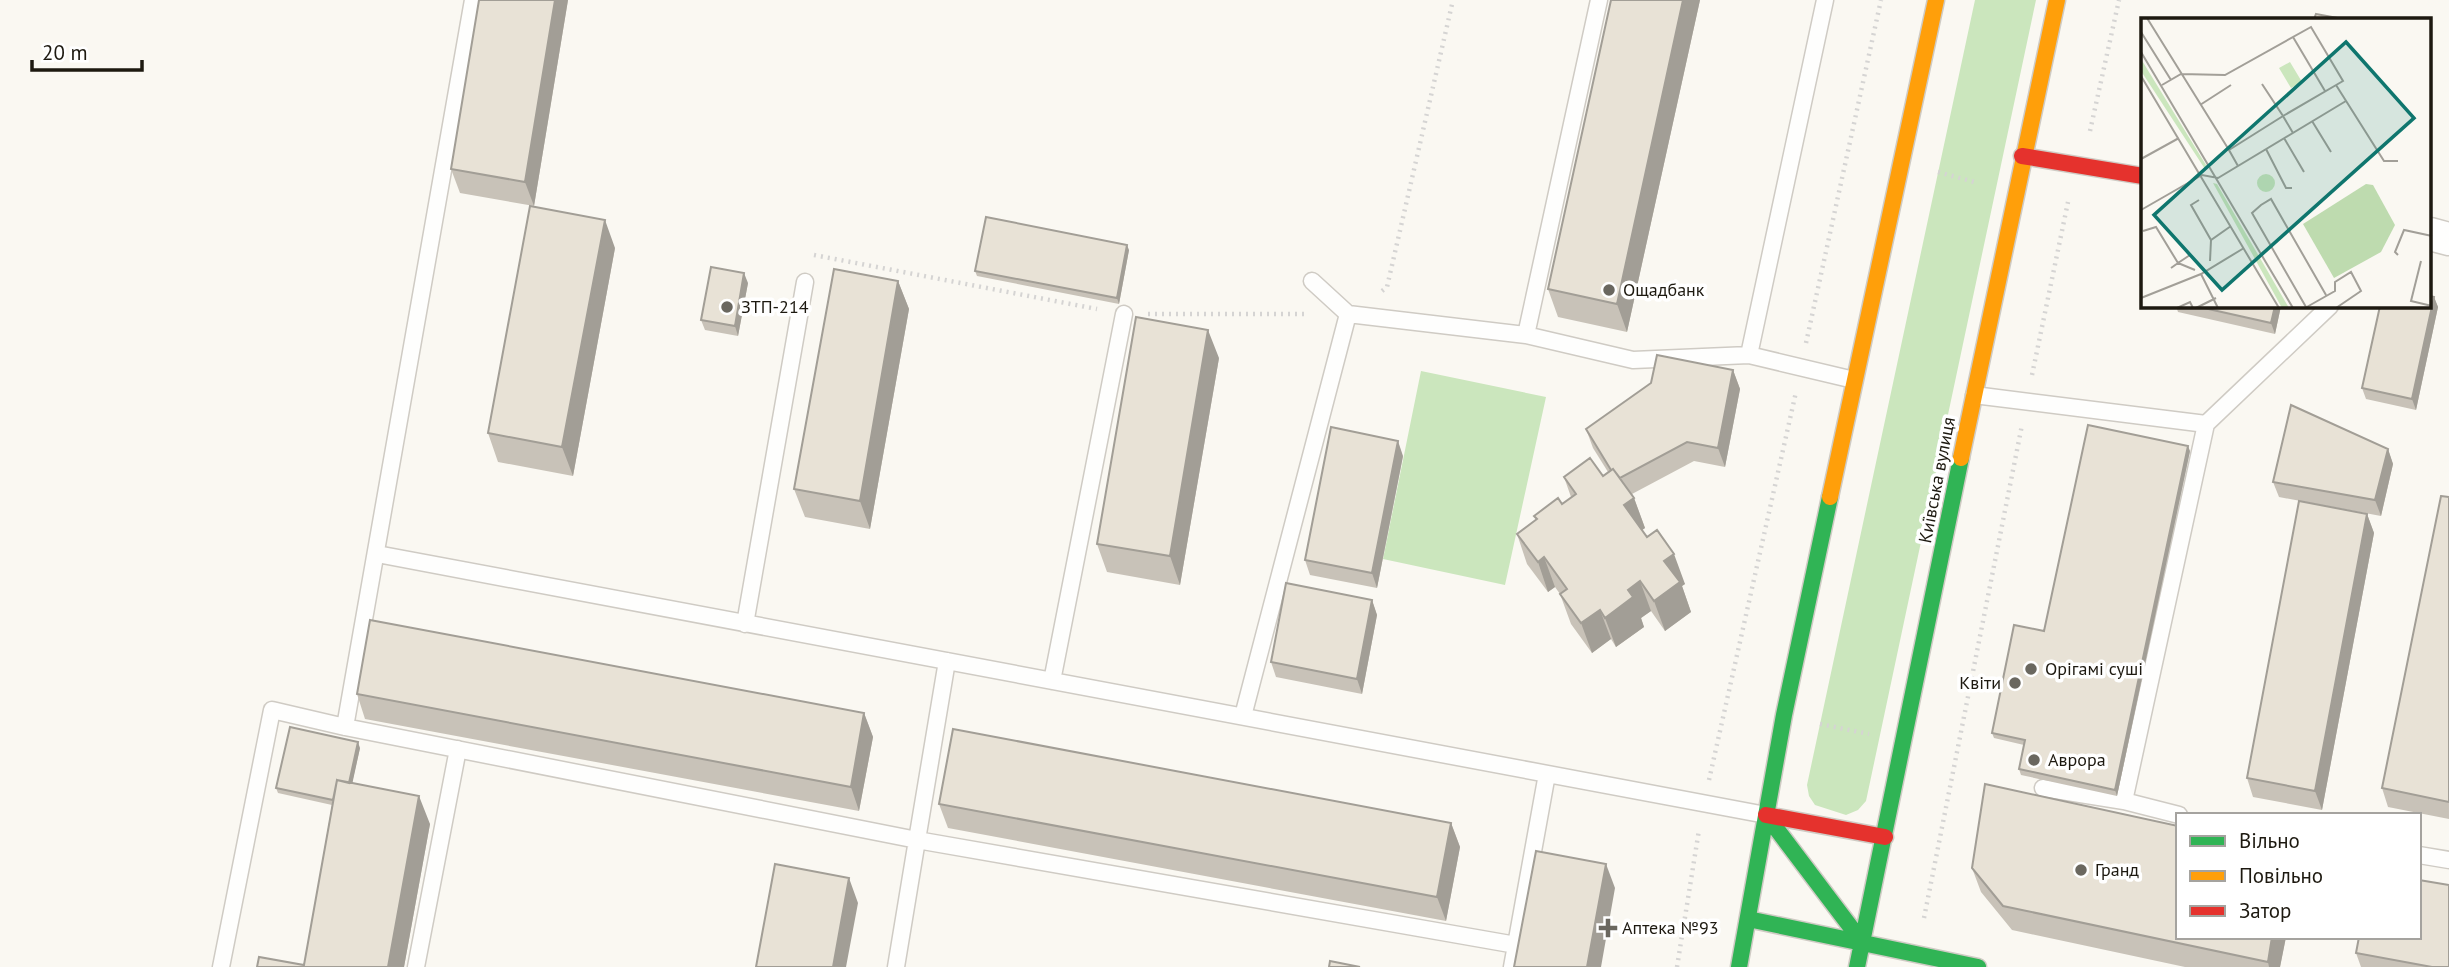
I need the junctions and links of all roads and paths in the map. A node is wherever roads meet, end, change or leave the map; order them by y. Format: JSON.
{"nodes":[{"id":1,"x":473,"y":0,"type":"edge"},
{"id":2,"x":1453,"y":0,"type":"edge"},
{"id":3,"x":1599,"y":0,"type":"edge"},
{"id":4,"x":1825,"y":0,"type":"edge"},
{"id":5,"x":1936,"y":0,"type":"edge"},
{"id":6,"x":2056,"y":0,"type":"edge"},
{"id":7,"x":2022,"y":156,"type":"junction"},
{"id":8,"x":1938,"y":173,"type":"dead end"},
{"id":9,"x":2141,"y":176,"type":"edge"},
{"id":10,"x":1984,"y":184,"type":"dead end"},
{"id":11,"x":2432,"y":235,"type":"edge"},
{"id":12,"x":2449,"y":239,"type":"edge"},
{"id":13,"x":809,"y":254,"type":"dead end"},
{"id":14,"x":1312,"y":281,"type":"dead end"},
{"id":15,"x":805,"y":282,"type":"dead end"},
{"id":16,"x":2328,"y":308,"type":"edge"},
{"id":17,"x":1125,"y":314,"type":"junction"},
{"id":18,"x":1348,"y":314,"type":"junction"},
{"id":19,"x":1526,"y":335,"type":"junction"},
{"id":20,"x":1749,"y":355,"type":"junction"},
{"id":21,"x":1854,"y":380,"type":"junction"},
{"id":22,"x":1974,"y":395,"type":"junction"},
{"id":23,"x":2206,"y":424,"type":"junction"},
{"id":24,"x":377,"y":554,"type":"junction"},
{"id":25,"x":745,"y":624,"type":"junction"},
{"id":26,"x":947,"y":661,"type":"junction"},
{"id":27,"x":1052,"y":681,"type":"junction"},
{"id":28,"x":1728,"y":701,"type":"dead end"},
{"id":29,"x":1243,"y":716,"type":"junction"},
{"id":30,"x":1820,"y":724,"type":"dead end"},
{"id":31,"x":345,"y":727,"type":"junction"},
{"id":32,"x":1880,"y":736,"type":"dead end"},
{"id":33,"x":458,"y":749,"type":"junction"},
{"id":34,"x":1957,"y":755,"type":"dead end"},
{"id":35,"x":1547,"y":774,"type":"junction"},
{"id":36,"x":2043,"y":788,"type":"dead end"},
{"id":37,"x":2124,"y":801,"type":"junction"},
{"id":38,"x":1704,"y":803,"type":"junction"},
{"id":39,"x":2176,"y":814,"type":"edge"},
{"id":40,"x":1766,"y":815,"type":"junction"},
{"id":41,"x":1885,"y":837,"type":"junction"},
{"id":42,"x":917,"y":840,"type":"junction"},
{"id":43,"x":2421,"y":855,"type":"edge"},
{"id":44,"x":2449,"y":860,"type":"edge"},
{"id":45,"x":1748,"y":919,"type":"junction"},
{"id":46,"x":1923,"y":919,"type":"dead end"},
{"id":47,"x":1862,"y":942,"type":"junction"},
{"id":48,"x":1516,"y":945,"type":"junction"},
{"id":49,"x":221,"y":967,"type":"edge"},
{"id":50,"x":416,"y":967,"type":"edge"},
{"id":51,"x":896,"y":967,"type":"edge"},
{"id":52,"x":1512,"y":967,"type":"edge"},
{"id":53,"x":1677,"y":967,"type":"edge"},
{"id":54,"x":1739,"y":967,"type":"edge"},
{"id":55,"x":1857,"y":967,"type":"edge"},
{"id":56,"x":1978,"y":967,"type":"edge"}],
"edges":[{"from":1,"to":24,"type":"lane"},
{"from":2,"to":18,"type":"path"},
{"from":3,"to":19,"type":"lane"},
{"from":4,"to":20,"type":"lane"},
{"from":5,"to":21,"type":"main road"},
{"from":6,"to":7,"type":"main road","name":"Київська вулиця"},
{"from":7,"to":9,"type":"main road"},
{"from":7,"to":22,"type":"main road","name":"Київська вулиця"},
{"from":8,"to":10,"type":"path"},
{"from":11,"to":12,"type":"street"},
{"from":13,"to":17,"type":"path"},
{"from":14,"to":18,"type":"lane"},
{"from":15,"to":25,"type":"lane"},
{"from":16,"to":23,"type":"lane"},
{"from":17,"to":18,"type":"path"},
{"from":17,"to":27,"type":"lane"},
{"from":18,"to":19,"type":"lane"},
{"from":18,"to":29,"type":"lane"},
{"from":19,"to":20,"type":"lane"},
{"from":20,"to":21,"type":"lane"},
{"from":21,"to":40,"type":"main road"},
{"from":22,"to":23,"type":"lane"},
{"from":22,"to":41,"type":"main road","name":"Київська вулиця"},
{"from":23,"to":37,"type":"lane"},
{"from":24,"to":25,"type":"lane"},
{"from":24,"to":31,"type":"lane"},
{"from":25,"to":26,"type":"lane"},
{"from":26,"to":27,"type":"lane"},
{"from":26,"to":42,"type":"lane"},
{"from":27,"to":29,"type":"lane"},
{"from":28,"to":38,"type":"path"},
{"from":29,"to":35,"type":"lane"},
{"from":30,"to":32,"type":"path"},
{"from":31,"to":33,"type":"lane"},
{"from":31,"to":49,"type":"lane"},
{"from":33,"to":42,"type":"lane"},
{"from":33,"to":50,"type":"lane"},
{"from":34,"to":46,"type":"path"},
{"from":35,"to":38,"type":"lane"},
{"from":35,"to":48,"type":"lane"},
{"from":36,"to":37,"type":"lane"},
{"from":37,"to":39,"type":"lane"},
{"from":38,"to":40,"type":"lane"},
{"from":38,"to":53,"type":"path"},
{"from":40,"to":41,"type":"main road"},
{"from":40,"to":45,"type":"main road"},
{"from":40,"to":47,"type":"main road"},
{"from":41,"to":47,"type":"main road","name":"Київська вулиця"},
{"from":42,"to":48,"type":"lane"},
{"from":42,"to":51,"type":"lane"},
{"from":43,"to":44,"type":"lane"},
{"from":45,"to":47,"type":"main road"},
{"from":45,"to":54,"type":"main road"},
{"from":47,"to":55,"type":"main road","name":"Київська вулиця"},
{"from":47,"to":56,"type":"main road"},
{"from":48,"to":52,"type":"lane"}]}
